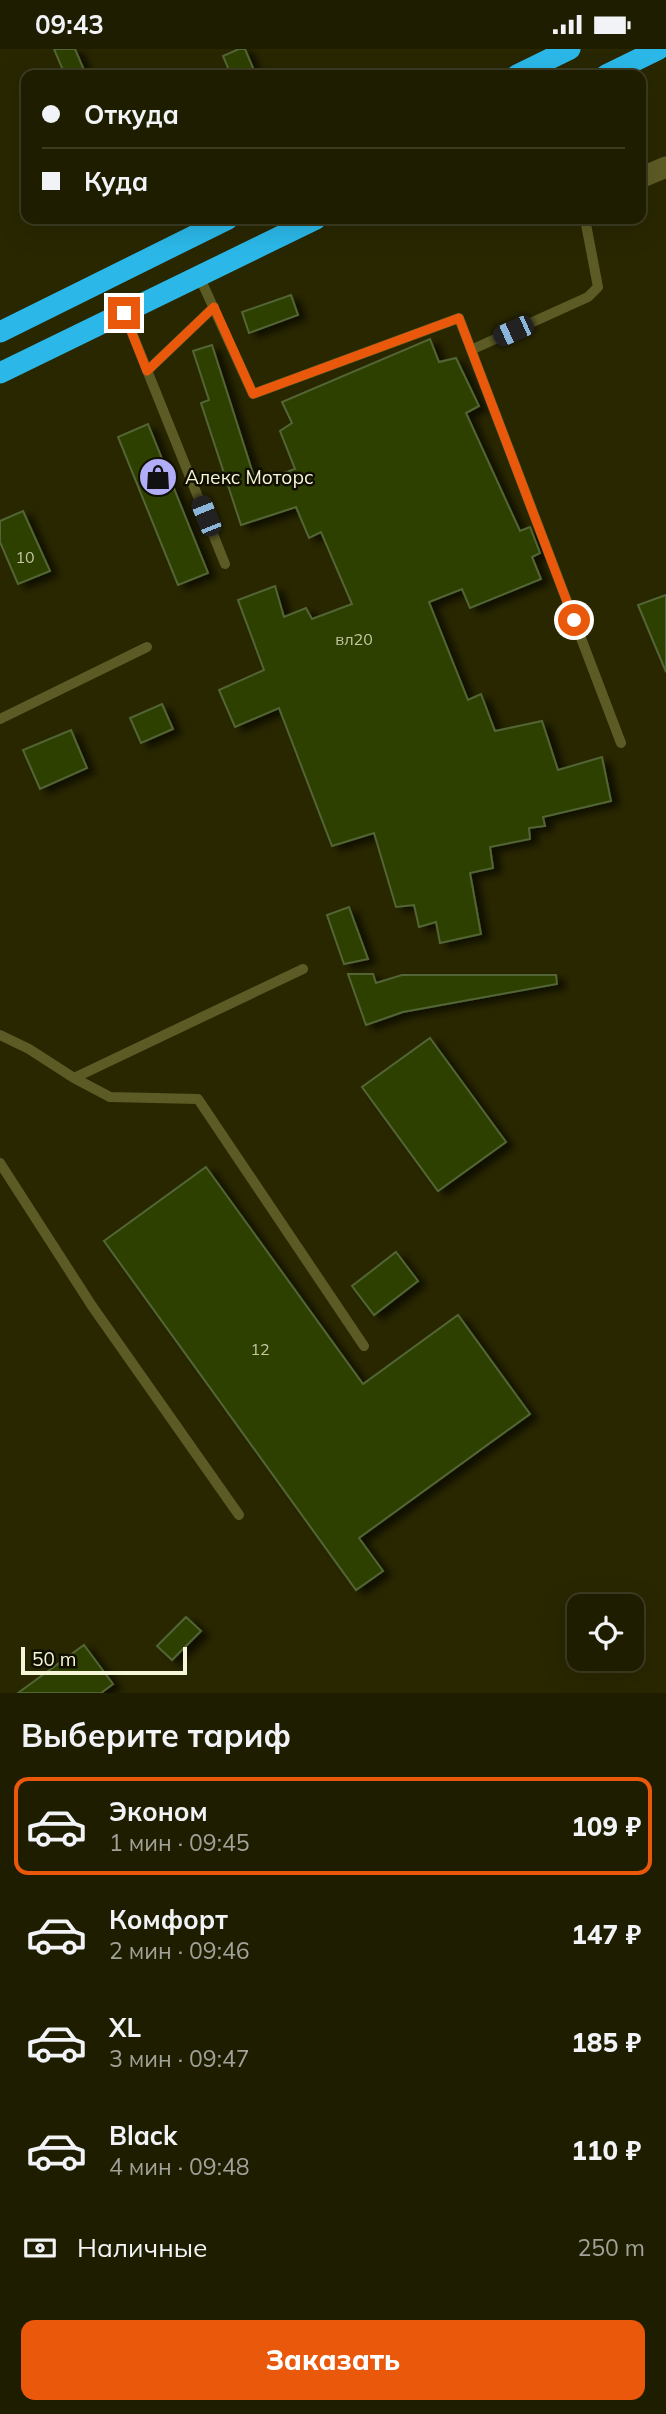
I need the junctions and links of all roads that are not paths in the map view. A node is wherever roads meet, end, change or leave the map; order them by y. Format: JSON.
{"nodes":[{"id":1,"x":570,"y":49,"type":"edge"},
{"id":2,"x":659,"y":49,"type":"edge"},
{"id":3,"x":527,"y":70,"type":"edge"},
{"id":4,"x":616,"y":70,"type":"edge"},
{"id":5,"x":666,"y":167,"type":"edge"},
{"id":6,"x":646,"y":175,"type":"edge"},
{"id":7,"x":218,"y":224,"type":"edge"},
{"id":8,"x":306,"y":224,"type":"edge"},
{"id":9,"x":586,"y":224,"type":"edge"},
{"id":10,"x":199,"y":276,"type":"junction"},
{"id":11,"x":214,"y":307,"type":"junction"},
{"id":12,"x":124,"y":313,"type":"junction"},
{"id":13,"x":0,"y":331,"type":"edge"},
{"id":14,"x":471,"y":350,"type":"junction"},
{"id":15,"x":147,"y":371,"type":"junction"},
{"id":16,"x":0,"y":373,"type":"edge"},
{"id":17,"x":225,"y":564,"type":"dead end"},
{"id":18,"x":147,"y":647,"type":"dead end"},
{"id":19,"x":0,"y":719,"type":"edge"},
{"id":20,"x":621,"y":743,"type":"dead end"},
{"id":21,"x":303,"y":969,"type":"dead end"},
{"id":22,"x":0,"y":1035,"type":"edge"},
{"id":23,"x":74,"y":1078,"type":"junction"},
{"id":24,"x":0,"y":1163,"type":"edge"},
{"id":25,"x":364,"y":1346,"type":"dead end"},
{"id":26,"x":239,"y":1515,"type":"dead end"}],
"edges":[{"from":1,"to":3,"type":"highway"},
{"from":2,"to":4,"type":"highway"},
{"from":5,"to":6,"type":"street"},
{"from":7,"to":13,"type":"highway"},
{"from":8,"to":10,"type":"highway"},
{"from":9,"to":14,"type":"lane"},
{"from":10,"to":11,"type":"lane"},
{"from":10,"to":12,"type":"highway"},
{"from":11,"to":14,"type":"lane"},
{"from":11,"to":15,"type":"lane"},
{"from":12,"to":15,"type":"lane"},
{"from":12,"to":16,"type":"highway"},
{"from":14,"to":20,"type":"lane"},
{"from":15,"to":17,"type":"lane"},
{"from":18,"to":19,"type":"lane"},
{"from":21,"to":23,"type":"lane"},
{"from":22,"to":23,"type":"lane"},
{"from":23,"to":25,"type":"lane"},
{"from":24,"to":26,"type":"lane"}]}
